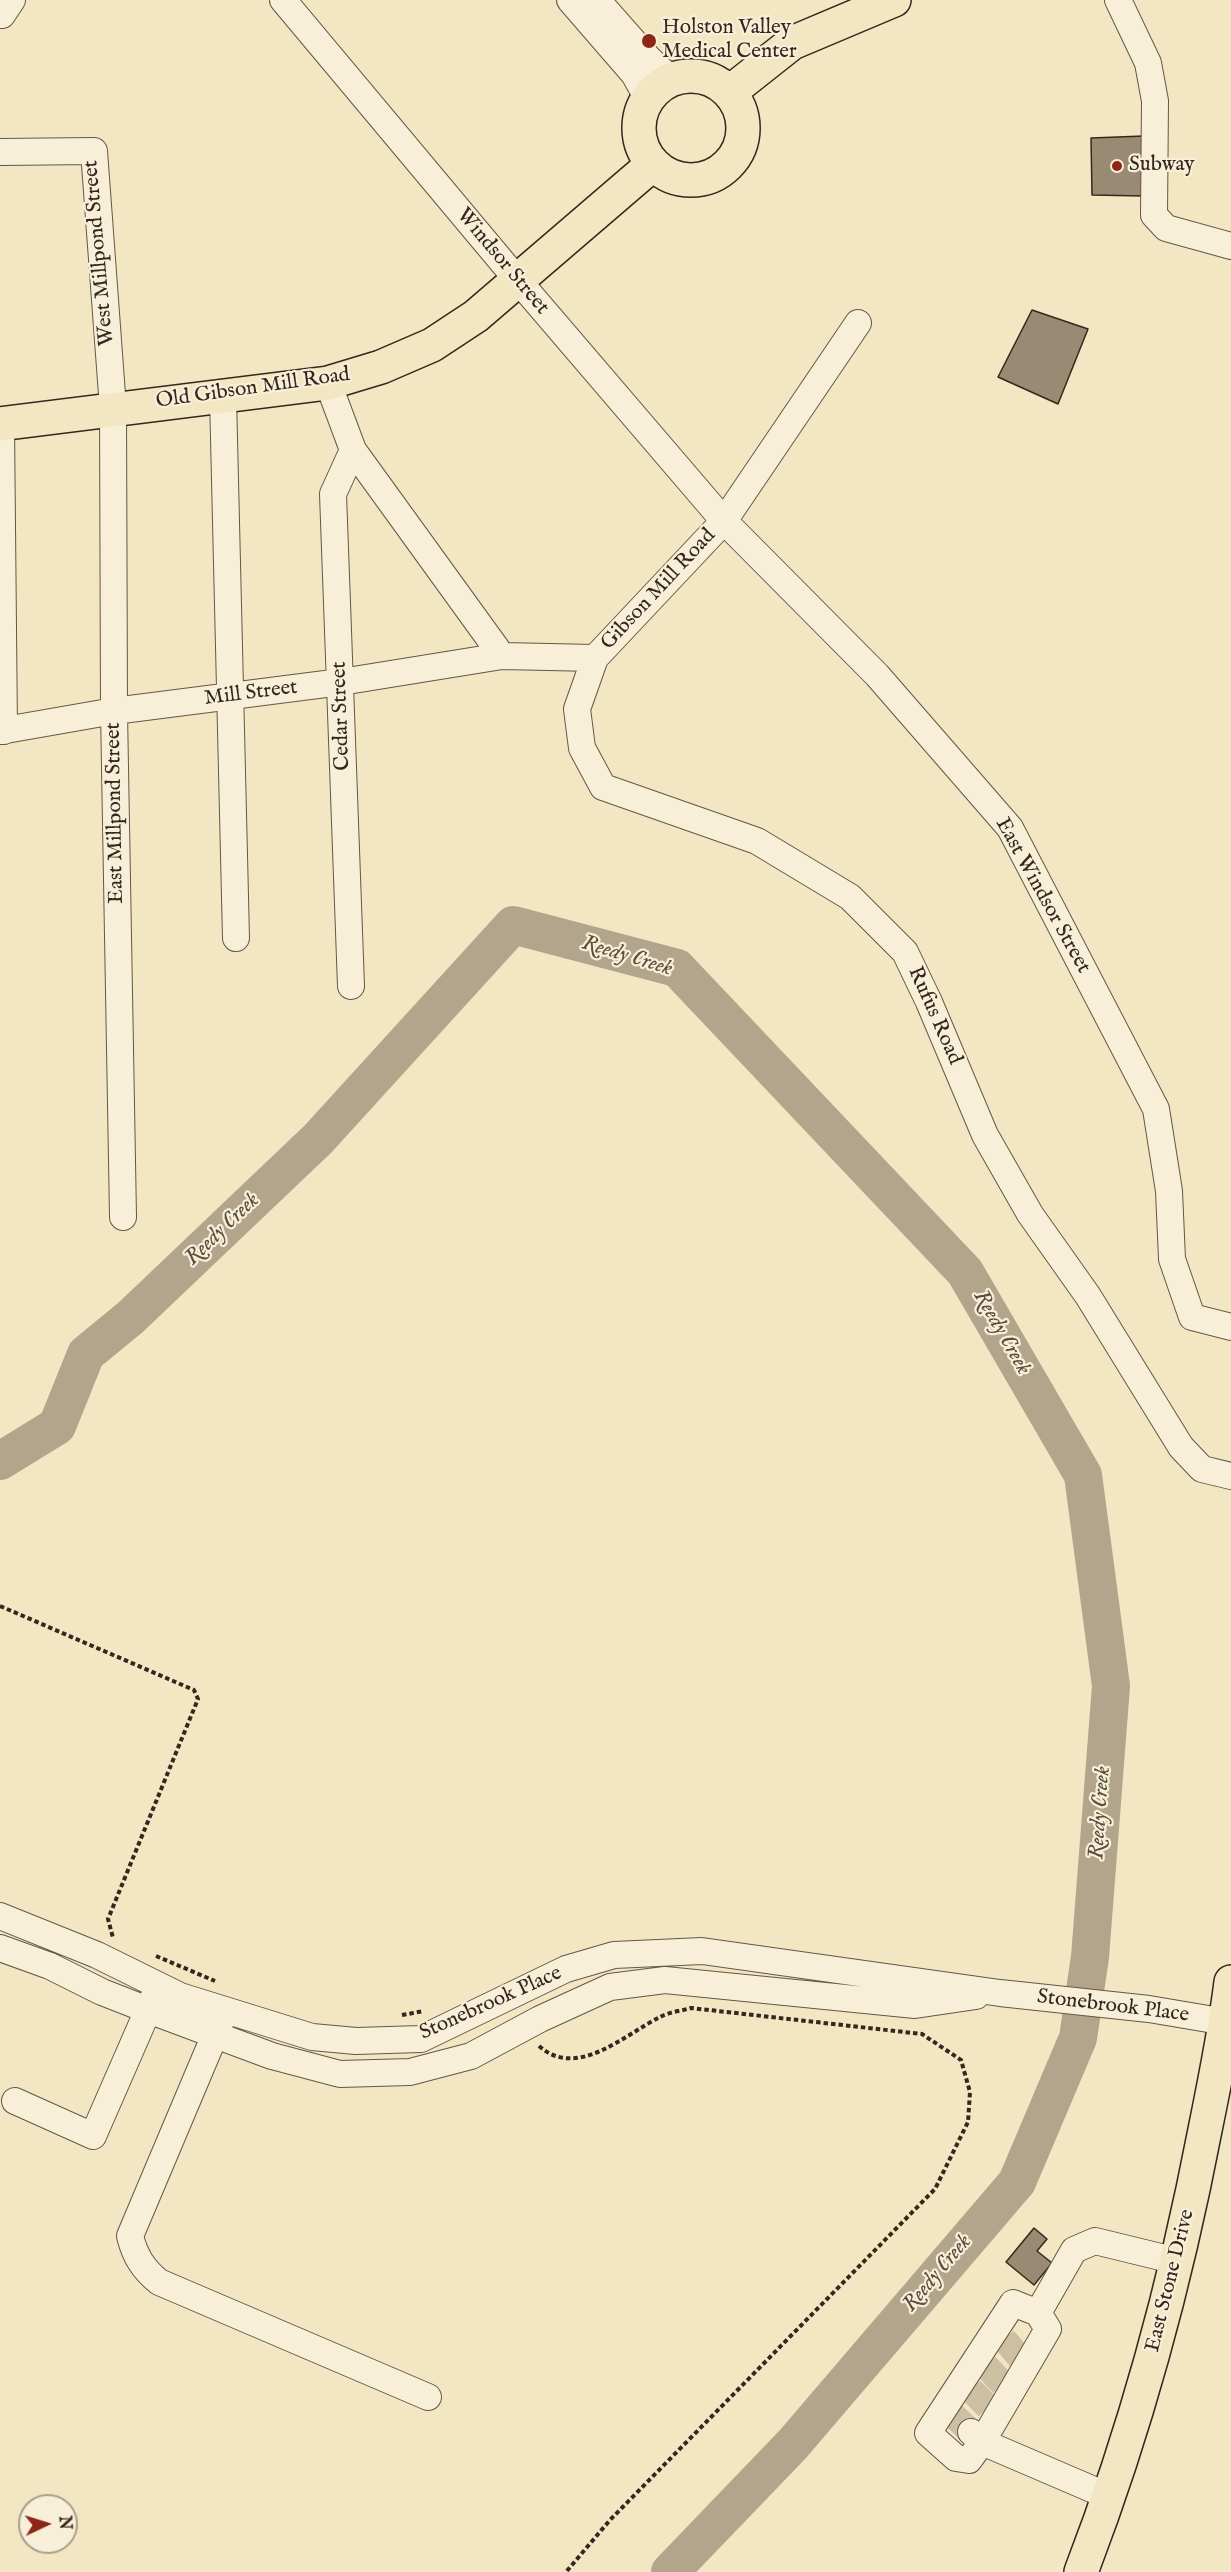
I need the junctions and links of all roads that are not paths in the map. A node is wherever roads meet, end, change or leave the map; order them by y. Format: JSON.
{"nodes":[{"id":1,"x":283,"y":0,"type":"edge"},
{"id":2,"x":570,"y":0,"type":"edge"},
{"id":3,"x":597,"y":0,"type":"edge"},
{"id":4,"x":894,"y":0,"type":"edge"},
{"id":5,"x":1118,"y":0,"type":"edge"},
{"id":6,"x":659,"y":89,"type":"junction"},
{"id":7,"x":730,"y":92,"type":"junction"},
{"id":8,"x":0,"y":152,"type":"edge"},
{"id":9,"x":653,"y":164,"type":"junction"},
{"id":10,"x":1231,"y":246,"type":"edge"},
{"id":11,"x":518,"y":280,"type":"junction"},
{"id":12,"x":858,"y":323,"type":"dead end"},
{"id":13,"x":328,"y":382,"type":"junction"},
{"id":14,"x":223,"y":397,"type":"junction"},
{"id":15,"x":113,"y":408,"type":"junction"},
{"id":16,"x":0,"y":424,"type":"edge"},
{"id":17,"x":353,"y":450,"type":"junction"},
{"id":18,"x":724,"y":521,"type":"junction"},
{"id":19,"x":502,"y":656,"type":"junction"},
{"id":20,"x":595,"y":658,"type":"junction"},
{"id":21,"x":341,"y":682,"type":"junction"},
{"id":22,"x":231,"y":696,"type":"junction"},
{"id":23,"x":114,"y":711,"type":"junction"},
{"id":24,"x":2,"y":731,"type":"edge"},
{"id":25,"x":236,"y":938,"type":"dead end"},
{"id":26,"x":351,"y":986,"type":"dead end"},
{"id":27,"x":123,"y":1217,"type":"dead end"},
{"id":28,"x":1231,"y":1327,"type":"edge"},
{"id":29,"x":1231,"y":1476,"type":"edge"},
{"id":30,"x":0,"y":1916,"type":"edge"},
{"id":31,"x":0,"y":1948,"type":"edge"},
{"id":32,"x":1231,"y":1982,"type":"edge"},
{"id":33,"x":159,"y":1985,"type":"junction"},
{"id":34,"x":1000,"y":1993,"type":"junction"},
{"id":35,"x":148,"y":2010,"type":"junction"},
{"id":36,"x":225,"y":2010,"type":"junction"},
{"id":37,"x":1226,"y":2022,"type":"junction"},
{"id":38,"x":215,"y":2034,"type":"junction"},
{"id":39,"x":15,"y":2102,"type":"dead end"},
{"id":40,"x":1177,"y":2261,"type":"junction"},
{"id":41,"x":1038,"y":2313,"type":"junction"},
{"id":42,"x":1012,"y":2348,"type":"junction"},
{"id":43,"x":994,"y":2375,"type":"junction"},
{"id":44,"x":428,"y":2397,"type":"dead end"},
{"id":45,"x":980,"y":2398,"type":"junction"},
{"id":46,"x":963,"y":2424,"type":"junction"},
{"id":47,"x":1108,"y":2496,"type":"junction"},
{"id":48,"x":1081,"y":2572,"type":"edge"}],
"edges":[{"from":1,"to":11,"type":"street","name":"Windsor Street"},
{"from":2,"to":6,"type":"street"},
{"from":3,"to":6,"type":"street"},
{"from":4,"to":7,"type":"main road"},
{"from":5,"to":10,"type":"street"},
{"from":6,"to":7,"type":"main road"},
{"from":6,"to":9,"type":"main road"},
{"from":7,"to":9,"type":"main road"},
{"from":8,"to":15,"type":"street","name":"West Millpond Street"},
{"from":9,"to":11,"type":"main road","name":"Old Gibson Mill Road"},
{"from":11,"to":13,"type":"main road","name":"Old Gibson Mill Road"},
{"from":11,"to":18,"type":"street","name":"Windsor Street"},
{"from":12,"to":18,"type":"street","name":"Gibson Mill Road"},
{"from":13,"to":14,"type":"main road","name":"Old Gibson Mill Road"},
{"from":13,"to":17,"type":"street"},
{"from":14,"to":15,"type":"main road","name":"Old Gibson Mill Road"},
{"from":14,"to":22,"type":"street"},
{"from":15,"to":16,"type":"main road","name":"Old Gibson Mill Road"},
{"from":15,"to":23,"type":"street","name":"East Millpond Street"},
{"from":16,"to":24,"type":"street"},
{"from":17,"to":19,"type":"street"},
{"from":17,"to":21,"type":"street","name":"Cedar Street"},
{"from":18,"to":20,"type":"street","name":"Gibson Mill Road"},
{"from":18,"to":28,"type":"street","name":"East Windsor Street"},
{"from":19,"to":20,"type":"street","name":"Gibson Mill Road"},
{"from":19,"to":21,"type":"street","name":"Mill Street"},
{"from":20,"to":29,"type":"street","name":"Rufus Road"},
{"from":21,"to":22,"type":"street","name":"Mill Street"},
{"from":21,"to":26,"type":"street","name":"Cedar Street"},
{"from":22,"to":23,"type":"street","name":"Mill Street"},
{"from":22,"to":25,"type":"street"},
{"from":23,"to":24,"type":"street","name":"Mill Street"},
{"from":23,"to":27,"type":"street","name":"East Millpond Street"},
{"from":30,"to":33,"type":"street","name":"Stonebrook Place"},
{"from":31,"to":35,"type":"street","name":"Stonebrook Place"},
{"from":32,"to":37,"type":"main road","name":"East Stone Drive"},
{"from":33,"to":35,"type":"street"},
{"from":33,"to":36,"type":"street","name":"Stonebrook Place"},
{"from":34,"to":36,"type":"street","name":"Stonebrook Place"},
{"from":34,"to":37,"type":"street","name":"Stonebrook Place"},
{"from":34,"to":38,"type":"street","name":"Stonebrook Place"},
{"from":35,"to":38,"type":"street","name":"Stonebrook Place"},
{"from":35,"to":39,"type":"street"},
{"from":36,"to":38,"type":"street"},
{"from":37,"to":40,"type":"main road","name":"East Stone Drive"},
{"from":38,"to":44,"type":"street"},
{"from":40,"to":41,"type":"street"},
{"from":40,"to":47,"type":"main road","name":"East Stone Drive"},
{"from":41,"to":42,"type":"street"},
{"from":41,"to":42,"type":"street"},
{"from":42,"to":43,"type":"street"},
{"from":42,"to":43,"type":"street"},
{"from":43,"to":45,"type":"street"},
{"from":43,"to":45,"type":"street"},
{"from":45,"to":46,"type":"street"},
{"from":45,"to":46,"type":"street"},
{"from":46,"to":47,"type":"street"},
{"from":47,"to":48,"type":"main road","name":"East Stone Drive"}]}
